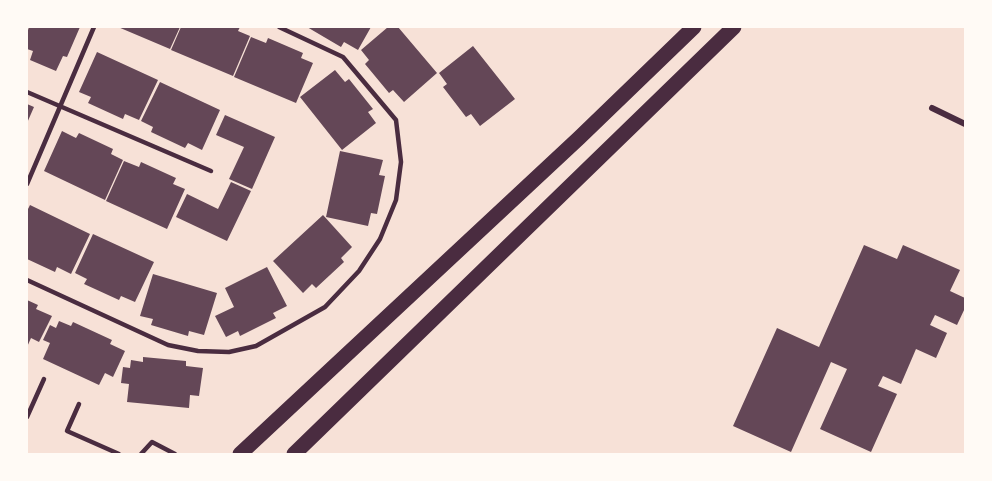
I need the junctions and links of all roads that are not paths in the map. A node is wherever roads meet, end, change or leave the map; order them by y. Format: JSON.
{"nodes":[{"id":1,"x":94,"y":27,"type":"edge"},
{"id":2,"x":279,"y":27,"type":"edge"},
{"id":3,"x":694,"y":27,"type":"edge"},
{"id":4,"x":734,"y":27,"type":"edge"},
{"id":5,"x":27,"y":92,"type":"edge"},
{"id":6,"x":60,"y":106,"type":"junction"},
{"id":7,"x":932,"y":108,"type":"dead end"},
{"id":8,"x":965,"y":124,"type":"edge"},
{"id":9,"x":211,"y":171,"type":"dead end"},
{"id":10,"x":27,"y":184,"type":"edge"},
{"id":11,"x":27,"y":280,"type":"edge"},
{"id":12,"x":44,"y":379,"type":"dead end"},
{"id":13,"x":79,"y":404,"type":"dead end"},
{"id":14,"x":27,"y":417,"type":"edge"},
{"id":15,"x":119,"y":454,"type":"edge"},
{"id":16,"x":141,"y":454,"type":"edge"},
{"id":17,"x":175,"y":454,"type":"edge"},
{"id":18,"x":240,"y":454,"type":"edge"},
{"id":19,"x":294,"y":454,"type":"edge"}],
"edges":[{"from":1,"to":6,"type":"lane"},
{"from":2,"to":11,"type":"lane"},
{"from":3,"to":18,"type":"main road"},
{"from":4,"to":19,"type":"main road"},
{"from":5,"to":6,"type":"lane"},
{"from":6,"to":9,"type":"lane"},
{"from":6,"to":10,"type":"lane"},
{"from":7,"to":8,"type":"street"},
{"from":12,"to":14,"type":"lane"},
{"from":13,"to":15,"type":"lane"},
{"from":16,"to":17,"type":"lane"}]}
